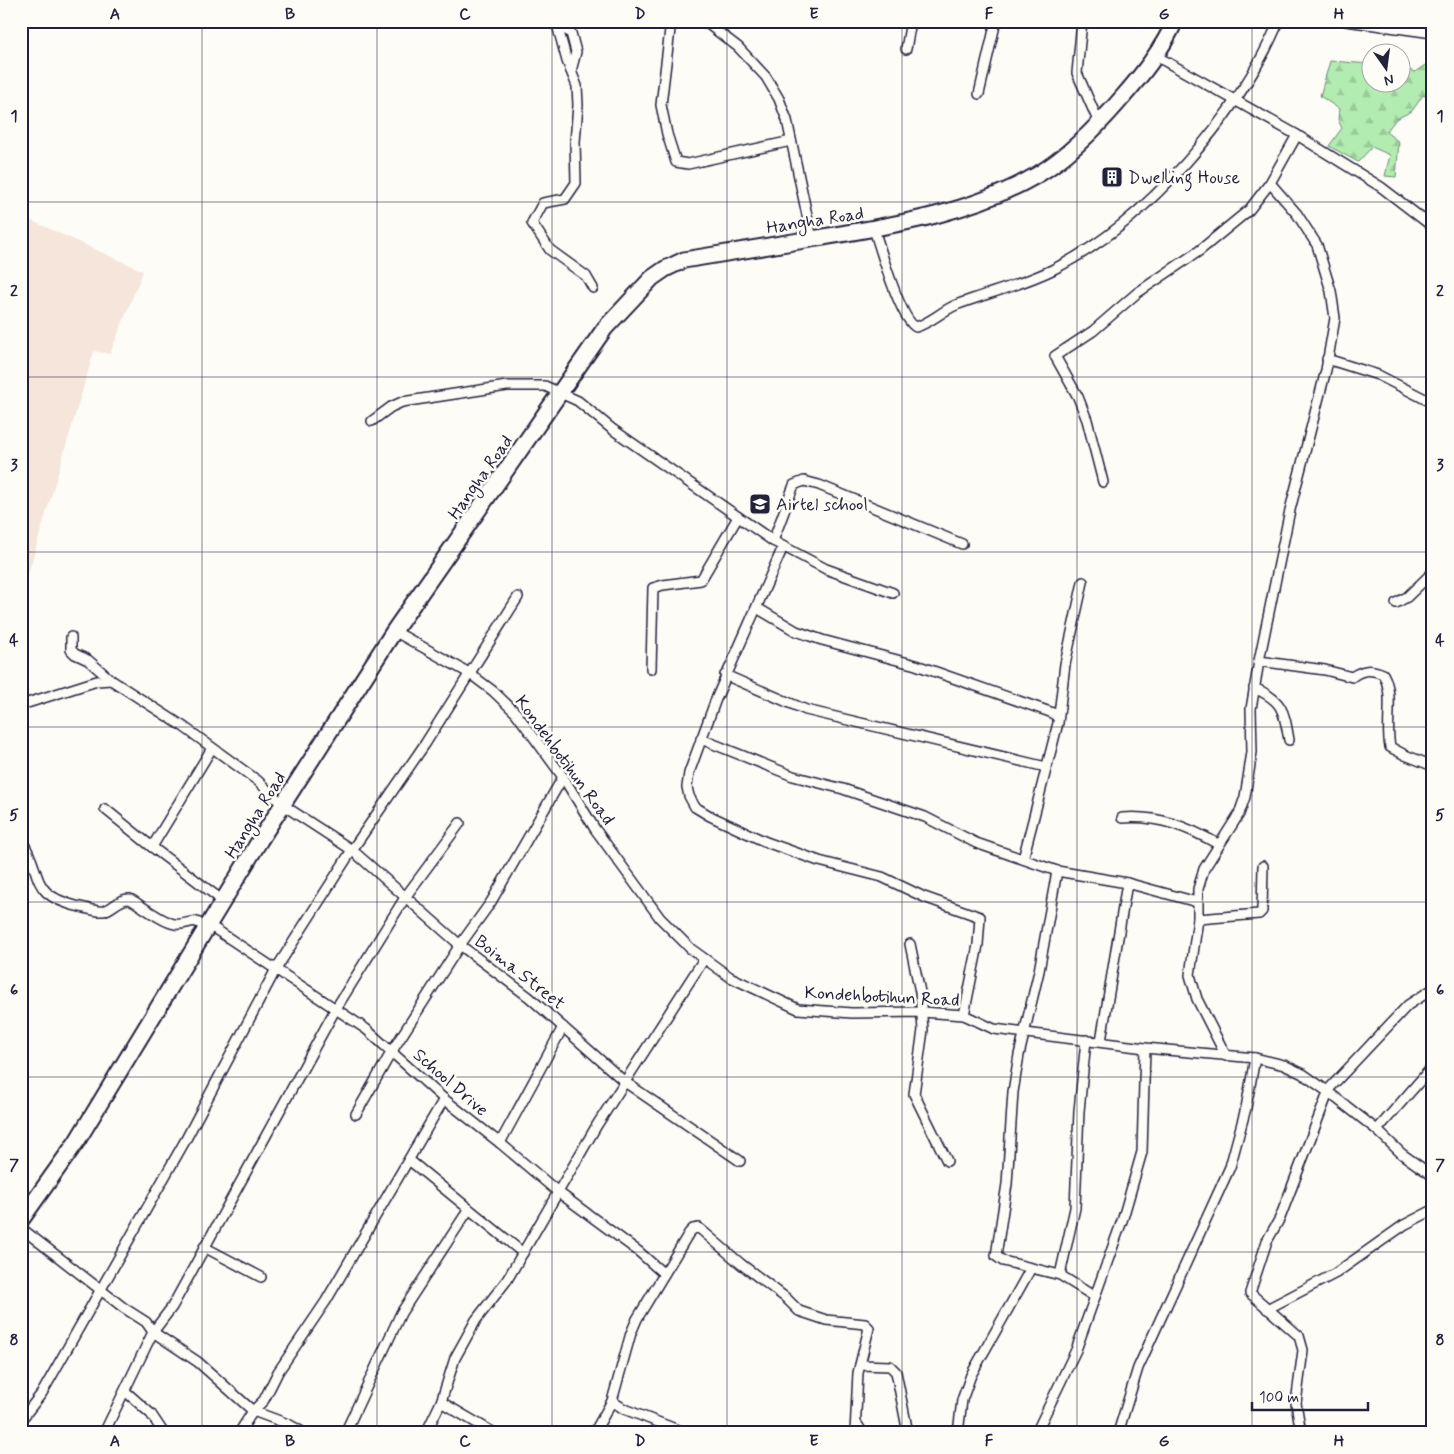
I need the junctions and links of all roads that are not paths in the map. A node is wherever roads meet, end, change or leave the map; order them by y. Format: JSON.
{"nodes":[{"id":1,"x":671,"y":21,"type":"edge"},
{"id":2,"x":704,"y":21,"type":"edge"},
{"id":3,"x":911,"y":21,"type":"edge"},
{"id":4,"x":996,"y":21,"type":"edge"},
{"id":5,"x":1082,"y":21,"type":"edge"},
{"id":6,"x":1175,"y":21,"type":"edge"},
{"id":7,"x":1279,"y":21,"type":"edge"},
{"id":8,"x":1346,"y":21,"type":"edge"},
{"id":9,"x":556,"y":22,"type":"edge"},
{"id":10,"x":1433,"y":33,"type":"edge"},
{"id":11,"x":906,"y":49,"type":"dead end"},
{"id":12,"x":1156,"y":56,"type":"junction"},
{"id":13,"x":979,"y":94,"type":"dead end"},
{"id":14,"x":1234,"y":102,"type":"junction"},
{"id":15,"x":1099,"y":124,"type":"junction"},
{"id":16,"x":1297,"y":136,"type":"junction"},
{"id":17,"x":791,"y":141,"type":"junction"},
{"id":18,"x":1270,"y":183,"type":"junction"},
{"id":19,"x":1431,"y":224,"type":"edge"},
{"id":20,"x":874,"y":229,"type":"junction"},
{"id":21,"x":812,"y":239,"type":"junction"},
{"id":22,"x":593,"y":288,"type":"dead end"},
{"id":23,"x":1327,"y":360,"type":"junction"},
{"id":24,"x":560,"y":394,"type":"junction"},
{"id":25,"x":1433,"y":404,"type":"edge"},
{"id":26,"x":372,"y":420,"type":"dead end"},
{"id":27,"x":1103,"y":482,"type":"dead end"},
{"id":28,"x":738,"y":517,"type":"junction"},
{"id":29,"x":773,"y":541,"type":"junction"},
{"id":30,"x":962,"y":544,"type":"dead end"},
{"id":31,"x":782,"y":547,"type":"junction"},
{"id":32,"x":1433,"y":572,"type":"edge"},
{"id":33,"x":1083,"y":582,"type":"dead end"},
{"id":34,"x":893,"y":593,"type":"dead end"},
{"id":35,"x":518,"y":596,"type":"dead end"},
{"id":36,"x":1396,"y":603,"type":"dead end"},
{"id":37,"x":757,"y":608,"type":"junction"},
{"id":38,"x":394,"y":630,"type":"junction"},
{"id":39,"x":71,"y":637,"type":"dead end"},
{"id":40,"x":1259,"y":661,"type":"junction"},
{"id":41,"x":651,"y":669,"type":"dead end"},
{"id":42,"x":469,"y":674,"type":"junction"},
{"id":43,"x":725,"y":675,"type":"junction"},
{"id":44,"x":111,"y":680,"type":"junction"},
{"id":45,"x":1254,"y":688,"type":"junction"},
{"id":46,"x":21,"y":706,"type":"edge"},
{"id":47,"x":1057,"y":717,"type":"junction"},
{"id":48,"x":701,"y":739,"type":"junction"},
{"id":49,"x":1289,"y":740,"type":"dead end"},
{"id":50,"x":212,"y":748,"type":"junction"},
{"id":51,"x":1433,"y":766,"type":"edge"},
{"id":52,"x":1046,"y":767,"type":"junction"},
{"id":53,"x":563,"y":777,"type":"junction"},
{"id":54,"x":283,"y":805,"type":"junction"},
{"id":55,"x":105,"y":809,"type":"dead end"},
{"id":56,"x":1122,"y":818,"type":"dead end"},
{"id":57,"x":460,"y":823,"type":"dead end"},
{"id":58,"x":21,"y":839,"type":"edge"},
{"id":59,"x":1218,"y":844,"type":"junction"},
{"id":60,"x":152,"y":846,"type":"junction"},
{"id":61,"x":352,"y":850,"type":"junction"},
{"id":62,"x":1023,"y":860,"type":"junction"},
{"id":63,"x":1263,"y":866,"type":"dead end"},
{"id":64,"x":1057,"y":871,"type":"junction"},
{"id":65,"x":1126,"y":883,"type":"junction"},
{"id":66,"x":406,"y":896,"type":"junction"},
{"id":67,"x":223,"y":901,"type":"junction"},
{"id":68,"x":1197,"y":902,"type":"junction"},
{"id":69,"x":1198,"y":919,"type":"junction"},
{"id":70,"x":208,"y":928,"type":"junction"},
{"id":71,"x":910,"y":944,"type":"dead end"},
{"id":72,"x":460,"y":945,"type":"junction"},
{"id":73,"x":704,"y":959,"type":"junction"},
{"id":74,"x":276,"y":969,"type":"junction"},
{"id":75,"x":1433,"y":989,"type":"edge"},
{"id":76,"x":335,"y":1010,"type":"junction"},
{"id":77,"x":922,"y":1012,"type":"junction"},
{"id":78,"x":964,"y":1015,"type":"junction"},
{"id":79,"x":563,"y":1027,"type":"junction"},
{"id":80,"x":1024,"y":1032,"type":"junction"},
{"id":81,"x":1086,"y":1040,"type":"junction"},
{"id":82,"x":1101,"y":1042,"type":"junction"},
{"id":83,"x":1145,"y":1048,"type":"junction"},
{"id":84,"x":392,"y":1052,"type":"junction"},
{"id":85,"x":1226,"y":1056,"type":"junction"},
{"id":86,"x":1255,"y":1058,"type":"junction"},
{"id":87,"x":1433,"y":1066,"type":"edge"},
{"id":88,"x":625,"y":1082,"type":"junction"},
{"id":89,"x":1328,"y":1092,"type":"junction"},
{"id":90,"x":444,"y":1099,"type":"junction"},
{"id":91,"x":356,"y":1114,"type":"dead end"},
{"id":92,"x":1377,"y":1130,"type":"junction"},
{"id":93,"x":500,"y":1142,"type":"junction"},
{"id":94,"x":409,"y":1160,"type":"junction"},
{"id":95,"x":740,"y":1161,"type":"dead end"},
{"id":96,"x":946,"y":1161,"type":"dead end"},
{"id":97,"x":1432,"y":1173,"type":"edge"},
{"id":98,"x":558,"y":1192,"type":"junction"},
{"id":99,"x":469,"y":1209,"type":"junction"},
{"id":100,"x":1433,"y":1210,"type":"edge"},
{"id":101,"x":21,"y":1220,"type":"edge"},
{"id":102,"x":21,"y":1228,"type":"edge"},
{"id":103,"x":204,"y":1247,"type":"junction"},
{"id":104,"x":523,"y":1253,"type":"junction"},
{"id":105,"x":1031,"y":1268,"type":"junction"},
{"id":106,"x":664,"y":1274,"type":"junction"},
{"id":107,"x":1060,"y":1275,"type":"junction"},
{"id":108,"x":261,"y":1277,"type":"dead end"},
{"id":109,"x":99,"y":1290,"type":"junction"},
{"id":110,"x":1095,"y":1297,"type":"junction"},
{"id":111,"x":1267,"y":1309,"type":"junction"},
{"id":112,"x":153,"y":1332,"type":"junction"},
{"id":113,"x":860,"y":1365,"type":"junction"},
{"id":114,"x":124,"y":1391,"type":"junction"},
{"id":115,"x":612,"y":1401,"type":"junction"},
{"id":116,"x":441,"y":1402,"type":"junction"},
{"id":117,"x":253,"y":1411,"type":"junction"},
{"id":118,"x":23,"y":1413,"type":"edge"},
{"id":119,"x":856,"y":1428,"type":"edge"},
{"id":120,"x":163,"y":1432,"type":"edge"},
{"id":121,"x":104,"y":1433,"type":"edge"},
{"id":122,"x":239,"y":1433,"type":"edge"},
{"id":123,"x":304,"y":1433,"type":"edge"},
{"id":124,"x":345,"y":1433,"type":"edge"},
{"id":125,"x":426,"y":1433,"type":"edge"},
{"id":126,"x":494,"y":1433,"type":"edge"},
{"id":127,"x":594,"y":1433,"type":"edge"},
{"id":128,"x":686,"y":1433,"type":"edge"},
{"id":129,"x":866,"y":1433,"type":"edge"},
{"id":130,"x":908,"y":1433,"type":"edge"},
{"id":131,"x":958,"y":1433,"type":"edge"},
{"id":132,"x":1036,"y":1433,"type":"edge"},
{"id":133,"x":1118,"y":1433,"type":"edge"},
{"id":134,"x":1300,"y":1433,"type":"edge"}],
"edges":[{"from":1,"to":17,"type":"street"},
{"from":2,"to":17,"type":"street"},
{"from":3,"to":11,"type":"street"},
{"from":4,"to":13,"type":"street"},
{"from":5,"to":15,"type":"street"},
{"from":6,"to":12,"type":"highway","name":"Hangha Road"},
{"from":7,"to":14,"type":"street"},
{"from":8,"to":10,"type":"street"},
{"from":9,"to":22,"type":"street"},
{"from":12,"to":14,"type":"street"},
{"from":12,"to":15,"type":"highway","name":"Hangha Road"},
{"from":14,"to":16,"type":"street"},
{"from":14,"to":20,"type":"street"},
{"from":15,"to":20,"type":"highway","name":"Hangha Road"},
{"from":16,"to":18,"type":"street"},
{"from":16,"to":19,"type":"street"},
{"from":17,"to":21,"type":"street"},
{"from":18,"to":23,"type":"street"},
{"from":18,"to":27,"type":"street"},
{"from":20,"to":21,"type":"highway","name":"Hangha Road"},
{"from":21,"to":24,"type":"highway","name":"Hangha Road"},
{"from":23,"to":25,"type":"street"},
{"from":23,"to":40,"type":"street"},
{"from":24,"to":26,"type":"street"},
{"from":24,"to":28,"type":"street"},
{"from":24,"to":38,"type":"highway","name":"Hangha Road"},
{"from":28,"to":29,"type":"street"},
{"from":28,"to":41,"type":"street"},
{"from":29,"to":30,"type":"street"},
{"from":29,"to":31,"type":"street"},
{"from":31,"to":34,"type":"street"},
{"from":31,"to":37,"type":"street"},
{"from":32,"to":36,"type":"street"},
{"from":33,"to":47,"type":"street"},
{"from":35,"to":42,"type":"street"},
{"from":37,"to":43,"type":"street"},
{"from":37,"to":47,"type":"street"},
{"from":38,"to":42,"type":"street","name":"Kondehbotihun Road"},
{"from":38,"to":54,"type":"highway","name":"Hangha Road"},
{"from":39,"to":44,"type":"street","name":"Boima Street"},
{"from":40,"to":45,"type":"street"},
{"from":40,"to":51,"type":"street"},
{"from":42,"to":53,"type":"street","name":"Kondehbotihun Road"},
{"from":42,"to":61,"type":"street"},
{"from":43,"to":48,"type":"street"},
{"from":43,"to":52,"type":"street"},
{"from":44,"to":46,"type":"street"},
{"from":44,"to":50,"type":"street","name":"Boima Street"},
{"from":45,"to":49,"type":"street"},
{"from":45,"to":59,"type":"street"},
{"from":47,"to":52,"type":"street"},
{"from":48,"to":62,"type":"street"},
{"from":48,"to":78,"type":"street"},
{"from":50,"to":54,"type":"street","name":"Boima Street"},
{"from":50,"to":60,"type":"street"},
{"from":52,"to":62,"type":"street"},
{"from":53,"to":72,"type":"street"},
{"from":53,"to":73,"type":"street","name":"Kondehbotihun Road"},
{"from":54,"to":61,"type":"street","name":"Boima Street"},
{"from":54,"to":67,"type":"highway","name":"Hangha Road"},
{"from":55,"to":60,"type":"street"},
{"from":56,"to":59,"type":"street"},
{"from":57,"to":66,"type":"street"},
{"from":58,"to":70,"type":"street","name":"School Drive"},
{"from":59,"to":68,"type":"street"},
{"from":60,"to":67,"type":"street"},
{"from":61,"to":66,"type":"street","name":"Boima Street"},
{"from":61,"to":74,"type":"street"},
{"from":62,"to":64,"type":"street"},
{"from":63,"to":69,"type":"street"},
{"from":64,"to":65,"type":"street"},
{"from":64,"to":80,"type":"street"},
{"from":65,"to":68,"type":"street"},
{"from":65,"to":82,"type":"street"},
{"from":66,"to":72,"type":"street","name":"Boima Street"},
{"from":66,"to":76,"type":"street"},
{"from":67,"to":70,"type":"highway","name":"Hangha Road"},
{"from":68,"to":69,"type":"street"},
{"from":69,"to":85,"type":"street"},
{"from":70,"to":74,"type":"street","name":"School Drive"},
{"from":70,"to":101,"type":"highway","name":"Hangha Road"},
{"from":71,"to":77,"type":"street"},
{"from":72,"to":79,"type":"street","name":"Boima Street"},
{"from":72,"to":84,"type":"street"},
{"from":73,"to":77,"type":"street","name":"Kondehbotihun Road"},
{"from":73,"to":88,"type":"street"},
{"from":74,"to":76,"type":"street","name":"School Drive"},
{"from":74,"to":109,"type":"street"},
{"from":75,"to":89,"type":"street"},
{"from":76,"to":84,"type":"street","name":"School Drive"},
{"from":76,"to":103,"type":"street"},
{"from":77,"to":78,"type":"street","name":"Kondehbotihun Road"},
{"from":77,"to":96,"type":"street"},
{"from":78,"to":80,"type":"street","name":"Kondehbotihun Road"},
{"from":79,"to":88,"type":"street","name":"Boima Street"},
{"from":79,"to":93,"type":"street"},
{"from":80,"to":81,"type":"street","name":"Kondehbotihun Road"},
{"from":80,"to":105,"type":"street"},
{"from":81,"to":82,"type":"street","name":"Kondehbotihun Road"},
{"from":81,"to":107,"type":"street"},
{"from":82,"to":83,"type":"street","name":"Kondehbotihun Road"},
{"from":83,"to":85,"type":"street","name":"Kondehbotihun Road"},
{"from":83,"to":110,"type":"street"},
{"from":84,"to":90,"type":"street","name":"School Drive"},
{"from":84,"to":91,"type":"street"},
{"from":85,"to":86,"type":"street","name":"Kondehbotihun Road"},
{"from":86,"to":89,"type":"street","name":"Kondehbotihun Road"},
{"from":86,"to":133,"type":"street"},
{"from":87,"to":92,"type":"street"},
{"from":88,"to":95,"type":"street","name":"Boima Street"},
{"from":88,"to":98,"type":"street"},
{"from":89,"to":92,"type":"street","name":"Kondehbotihun Road"},
{"from":89,"to":111,"type":"street"},
{"from":90,"to":93,"type":"street","name":"School Drive"},
{"from":90,"to":94,"type":"street"},
{"from":92,"to":97,"type":"street","name":"Kondehbotihun Road"},
{"from":93,"to":98,"type":"street","name":"School Drive"},
{"from":94,"to":99,"type":"street"},
{"from":94,"to":117,"type":"street"},
{"from":98,"to":104,"type":"street"},
{"from":98,"to":106,"type":"street","name":"School Drive"},
{"from":99,"to":104,"type":"street"},
{"from":99,"to":124,"type":"street"},
{"from":100,"to":111,"type":"street"},
{"from":102,"to":109,"type":"street"},
{"from":103,"to":108,"type":"street"},
{"from":103,"to":112,"type":"street"},
{"from":104,"to":116,"type":"street"},
{"from":105,"to":107,"type":"street"},
{"from":105,"to":131,"type":"street"},
{"from":106,"to":113,"type":"street"},
{"from":106,"to":115,"type":"street"},
{"from":107,"to":110,"type":"street"},
{"from":109,"to":112,"type":"street"},
{"from":109,"to":118,"type":"street"},
{"from":110,"to":132,"type":"street"},
{"from":111,"to":134,"type":"street"},
{"from":112,"to":114,"type":"street"},
{"from":112,"to":117,"type":"street"},
{"from":113,"to":119,"type":"street"},
{"from":113,"to":130,"type":"street"},
{"from":114,"to":120,"type":"street"},
{"from":114,"to":121,"type":"street"},
{"from":115,"to":127,"type":"street"},
{"from":115,"to":128,"type":"street"},
{"from":116,"to":125,"type":"street"},
{"from":116,"to":126,"type":"street"},
{"from":117,"to":122,"type":"street"},
{"from":117,"to":123,"type":"street"},
{"from":119,"to":129,"type":"street"}]}
